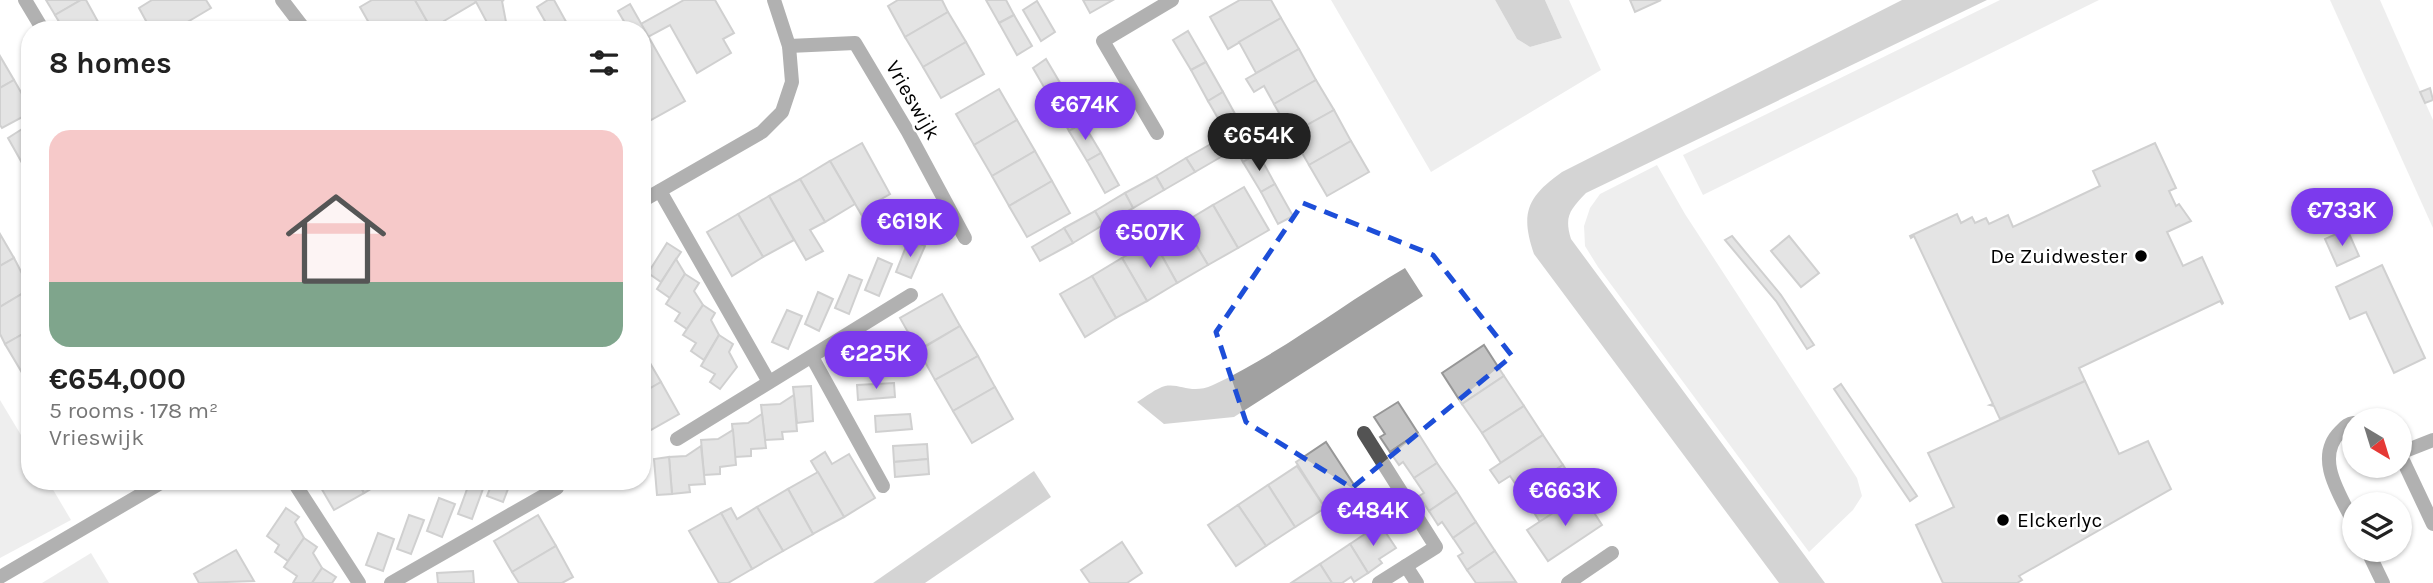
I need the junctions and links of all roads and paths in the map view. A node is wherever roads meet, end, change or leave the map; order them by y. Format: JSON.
{"nodes":[{"id":1,"x":26,"y":0,"type":"edge"},
{"id":2,"x":282,"y":0,"type":"edge"},
{"id":3,"x":774,"y":0,"type":"edge"},
{"id":4,"x":1172,"y":0,"type":"edge"},
{"id":5,"x":38,"y":21,"type":"edge"},
{"id":6,"x":298,"y":21,"type":"edge"},
{"id":7,"x":789,"y":46,"type":"junction"},
{"id":8,"x":1157,"y":134,"type":"dead end"},
{"id":9,"x":660,"y":191,"type":"junction"},
{"id":10,"x":651,"y":196,"type":"edge"},
{"id":11,"x":965,"y":237,"type":"dead end"},
{"id":12,"x":911,"y":295,"type":"dead end"},
{"id":13,"x":812,"y":357,"type":"junction"},
{"id":14,"x":769,"y":383,"type":"junction"},
{"id":15,"x":2342,"y":430,"type":"edge"},
{"id":16,"x":1364,"y":433,"type":"dead end"},
{"id":17,"x":677,"y":439,"type":"dead end"},
{"id":18,"x":2433,"y":440,"type":"edge"},
{"id":19,"x":2412,"y":448,"type":"edge"},
{"id":20,"x":2412,"y":478,"type":"edge"},
{"id":21,"x":883,"y":486,"type":"dead end"},
{"id":22,"x":149,"y":490,"type":"edge"},
{"id":23,"x":299,"y":490,"type":"edge"},
{"id":24,"x":554,"y":490,"type":"edge"},
{"id":25,"x":2342,"y":498,"type":"edge"},
{"id":26,"x":2433,"y":524,"type":"edge"},
{"id":27,"x":1612,"y":553,"type":"dead end"},
{"id":28,"x":2373,"y":562,"type":"edge"},
{"id":29,"x":1406,"y":566,"type":"junction"},
{"id":30,"x":0,"y":577,"type":"edge"},
{"id":31,"x":359,"y":583,"type":"edge"},
{"id":32,"x":391,"y":583,"type":"edge"},
{"id":33,"x":1379,"y":583,"type":"edge"},
{"id":34,"x":1417,"y":583,"type":"edge"},
{"id":35,"x":1568,"y":583,"type":"edge"},
{"id":36,"x":2383,"y":583,"type":"edge"}],
"edges":[{"from":1,"to":5,"type":"street"},
{"from":2,"to":6,"type":"street"},
{"from":3,"to":7,"type":"street"},
{"from":4,"to":8,"type":"street"},
{"from":7,"to":9,"type":"street"},
{"from":7,"to":11,"type":"street","name":"Vrieswijk"},
{"from":9,"to":10,"type":"street"},
{"from":9,"to":14,"type":"street"},
{"from":12,"to":13,"type":"street"},
{"from":13,"to":14,"type":"street"},
{"from":13,"to":21,"type":"street"},
{"from":14,"to":17,"type":"street"},
{"from":15,"to":25,"type":"street"},
{"from":16,"to":29,"type":"street"},
{"from":18,"to":19,"type":"street"},
{"from":20,"to":26,"type":"street"},
{"from":22,"to":30,"type":"street"},
{"from":23,"to":31,"type":"street"},
{"from":24,"to":32,"type":"street"},
{"from":27,"to":35,"type":"street"},
{"from":28,"to":36,"type":"street"},
{"from":29,"to":33,"type":"street"},
{"from":29,"to":34,"type":"street"}]}
